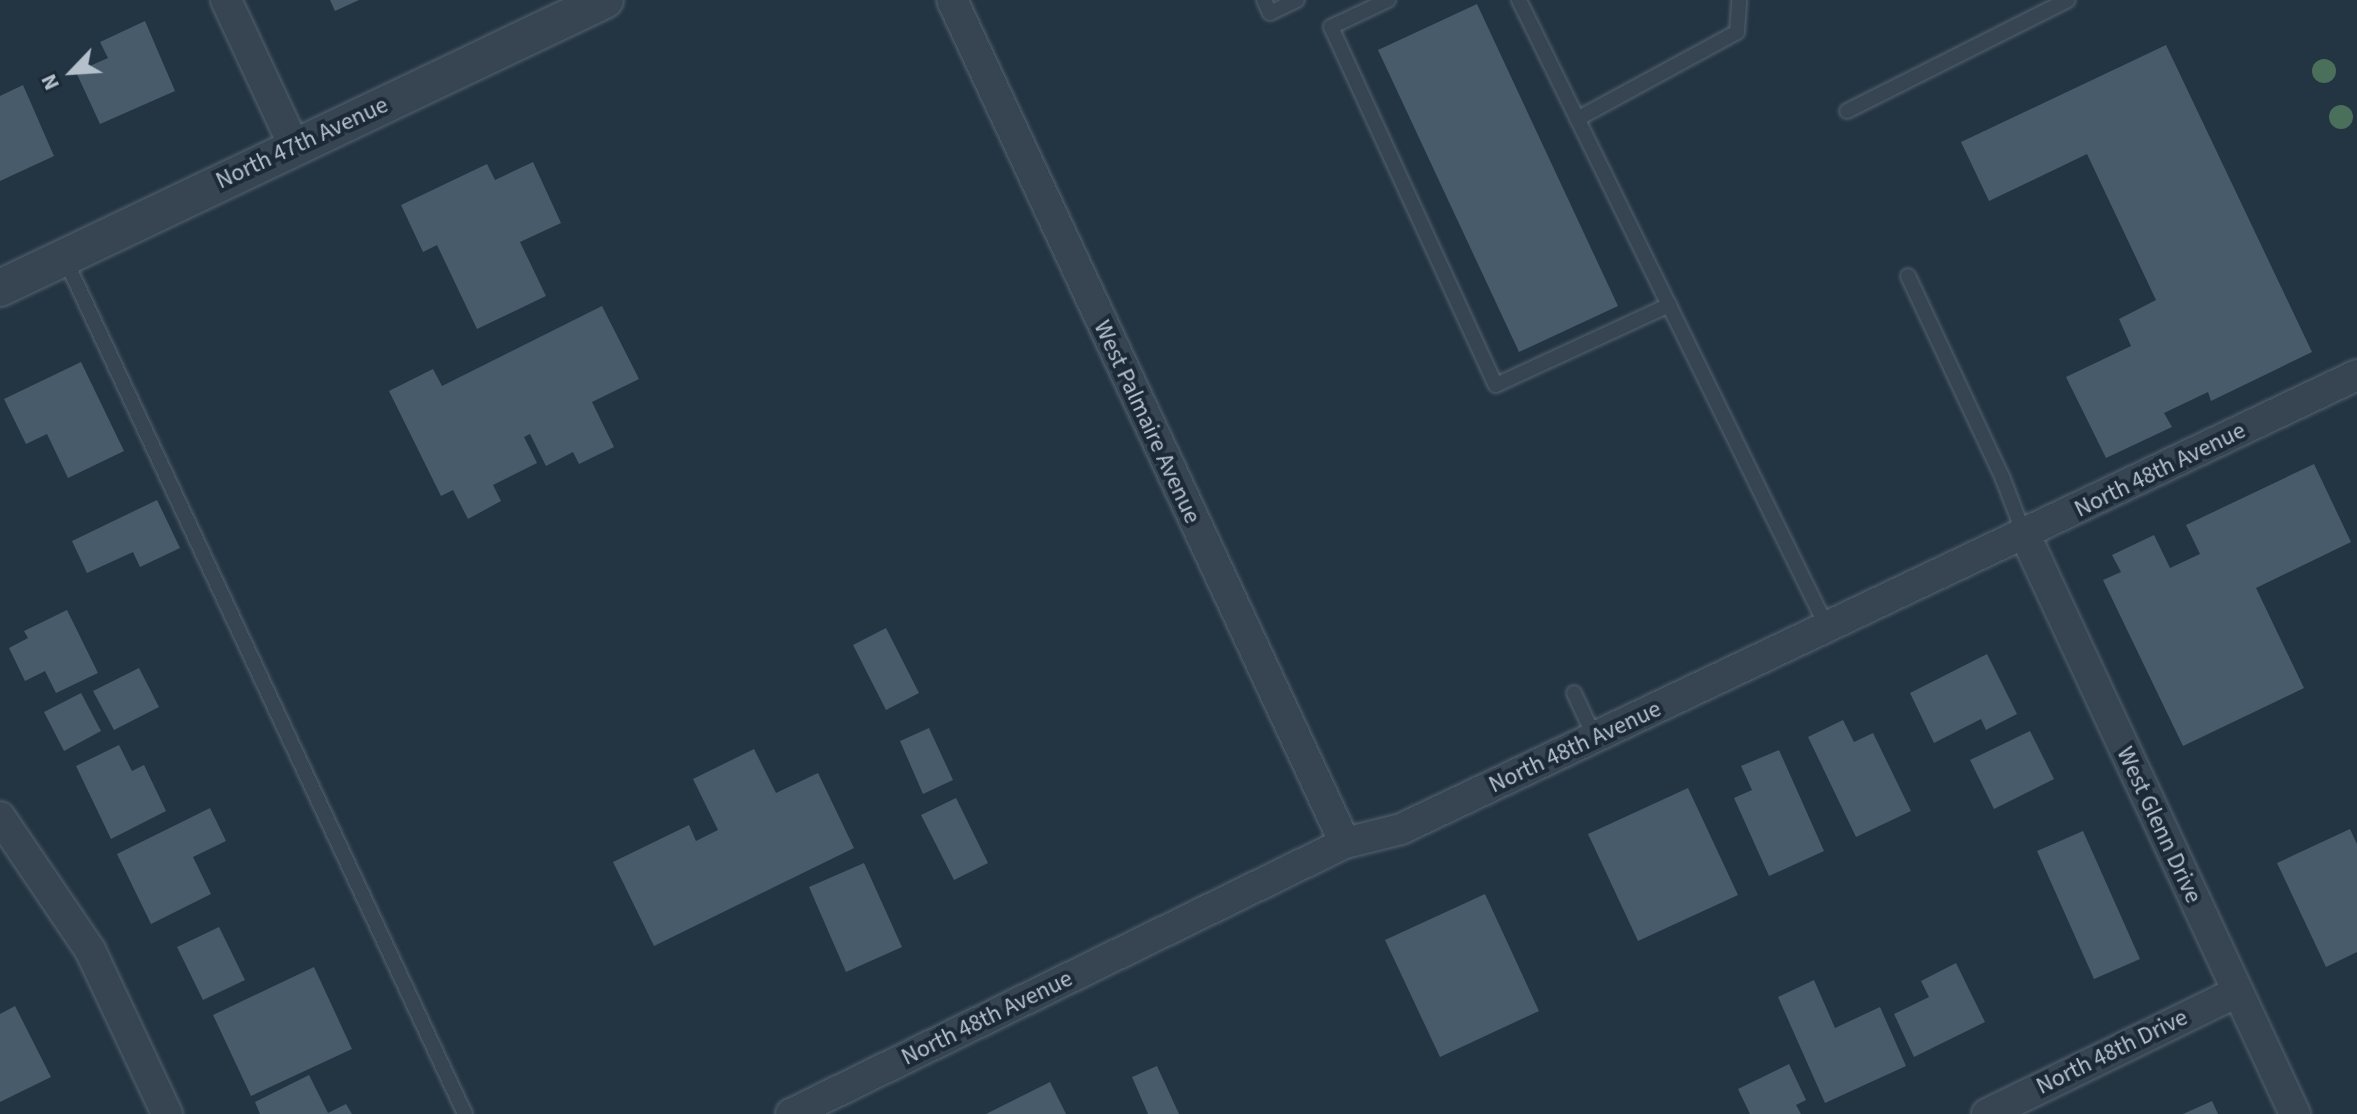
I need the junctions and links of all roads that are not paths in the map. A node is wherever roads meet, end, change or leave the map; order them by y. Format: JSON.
{"nodes":[{"id":1,"x":226,"y":0,"type":"edge"},
{"id":2,"x":605,"y":0,"type":"edge"},
{"id":3,"x":952,"y":0,"type":"edge"},
{"id":4,"x":1264,"y":0,"type":"edge"},
{"id":5,"x":1297,"y":0,"type":"edge"},
{"id":6,"x":1388,"y":0,"type":"edge"},
{"id":7,"x":1519,"y":0,"type":"edge"},
{"id":8,"x":1739,"y":0,"type":"edge"},
{"id":9,"x":2068,"y":0,"type":"edge"},
{"id":10,"x":1847,"y":111,"type":"dead end"},
{"id":11,"x":1577,"y":119,"type":"junction"},
{"id":12,"x":294,"y":146,"type":"junction"},
{"id":13,"x":64,"y":257,"type":"junction"},
{"id":14,"x":1908,"y":276,"type":"dead end"},
{"id":15,"x":0,"y":288,"type":"edge"},
{"id":16,"x":1669,"y":305,"type":"junction"},
{"id":17,"x":2357,"y":375,"type":"edge"},
{"id":18,"x":2025,"y":535,"type":"junction"},
{"id":19,"x":1827,"y":628,"type":"junction"},
{"id":20,"x":1574,"y":693,"type":"dead end"},
{"id":21,"x":1595,"y":738,"type":"junction"},
{"id":22,"x":0,"y":817,"type":"edge"},
{"id":23,"x":1345,"y":843,"type":"junction"},
{"id":24,"x":2237,"y":992,"type":"junction"},
{"id":25,"x":167,"y":1114,"type":"edge"},
{"id":26,"x":465,"y":1114,"type":"edge"},
{"id":27,"x":791,"y":1114,"type":"edge"},
{"id":28,"x":1987,"y":1114,"type":"edge"},
{"id":29,"x":2295,"y":1114,"type":"edge"}],
"edges":[{"from":1,"to":12,"type":"street"},
{"from":2,"to":12,"type":"street","name":"North 47th Avenue"},
{"from":3,"to":23,"type":"street","name":"West Palmaire Avenue"},
{"from":4,"to":5,"type":"lane"},
{"from":6,"to":16,"type":"lane"},
{"from":7,"to":11,"type":"lane"},
{"from":8,"to":11,"type":"lane"},
{"from":9,"to":10,"type":"lane"},
{"from":11,"to":16,"type":"lane"},
{"from":12,"to":13,"type":"street","name":"North 47th Avenue"},
{"from":13,"to":15,"type":"street","name":"North 47th Avenue"},
{"from":13,"to":26,"type":"lane"},
{"from":14,"to":18,"type":"lane"},
{"from":16,"to":19,"type":"lane"},
{"from":17,"to":18,"type":"street","name":"North 48th Avenue"},
{"from":18,"to":19,"type":"street","name":"North 48th Avenue"},
{"from":18,"to":24,"type":"street","name":"West Glenn Drive"},
{"from":19,"to":21,"type":"street","name":"North 48th Avenue"},
{"from":20,"to":21,"type":"lane"},
{"from":21,"to":23,"type":"street","name":"North 48th Avenue"},
{"from":22,"to":25,"type":"street"},
{"from":23,"to":27,"type":"street","name":"North 48th Avenue"},
{"from":24,"to":28,"type":"street","name":"North 48th Drive"},
{"from":24,"to":29,"type":"street","name":"West Glenn Drive"}]}
